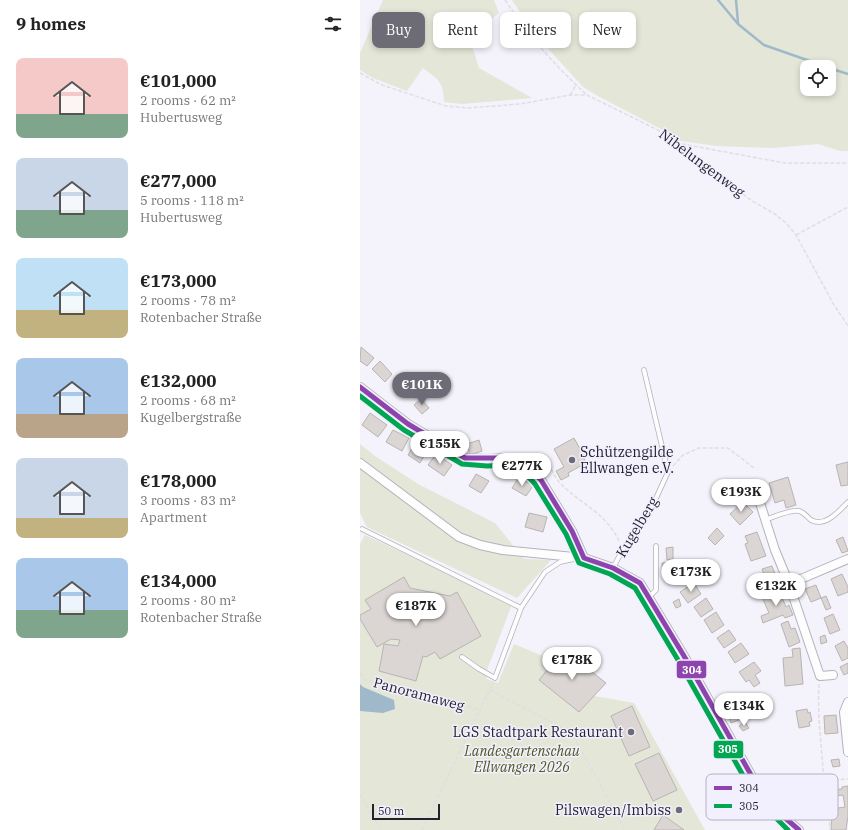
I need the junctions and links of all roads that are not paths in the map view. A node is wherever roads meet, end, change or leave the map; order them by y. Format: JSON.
{"nodes":[{"id":1,"x":644,"y":370,"type":"dead end"},
{"id":2,"x":360,"y":387,"type":"edge"},
{"id":3,"x":360,"y":463,"type":"edge"},
{"id":4,"x":848,"y":502,"type":"edge"},
{"id":5,"x":760,"y":503,"type":"dead end"},
{"id":6,"x":765,"y":520,"type":"junction"},
{"id":7,"x":362,"y":529,"type":"dead end"},
{"id":8,"x":656,"y":546,"type":"dead end"},
{"id":9,"x":584,"y":558,"type":"junction"},
{"id":10,"x":848,"y":559,"type":"edge"},
{"id":11,"x":613,"y":568,"type":"junction"},
{"id":12,"x":790,"y":584,"type":"junction"},
{"id":13,"x":648,"y":597,"type":"junction"},
{"id":14,"x":521,"y":608,"type":"junction"},
{"id":15,"x":462,"y":657,"type":"dead end"},
{"id":16,"x":833,"y":675,"type":"dead end"},
{"id":17,"x":848,"y":702,"type":"edge"},
{"id":18,"x":848,"y":752,"type":"edge"},
{"id":19,"x":748,"y":774,"type":"edge"},
{"id":20,"x":787,"y":820,"type":"edge"},
{"id":21,"x":799,"y":830,"type":"edge"}],
"edges":[{"from":1,"to":11,"type":"lane","name":"Kugelberg"},
{"from":2,"to":9,"type":"street"},
{"from":3,"to":9,"type":"street"},
{"from":4,"to":6,"type":"lane"},
{"from":5,"to":6,"type":"street"},
{"from":6,"to":12,"type":"street"},
{"from":7,"to":14,"type":"lane"},
{"from":8,"to":13,"type":"lane"},
{"from":9,"to":11,"type":"street"},
{"from":9,"to":14,"type":"lane"},
{"from":10,"to":12,"type":"street"},
{"from":11,"to":13,"type":"street"},
{"from":12,"to":16,"type":"street"},
{"from":13,"to":19,"type":"street"},
{"from":14,"to":15,"type":"lane"},
{"from":17,"to":18,"type":"street"},
{"from":20,"to":21,"type":"street"}]}
